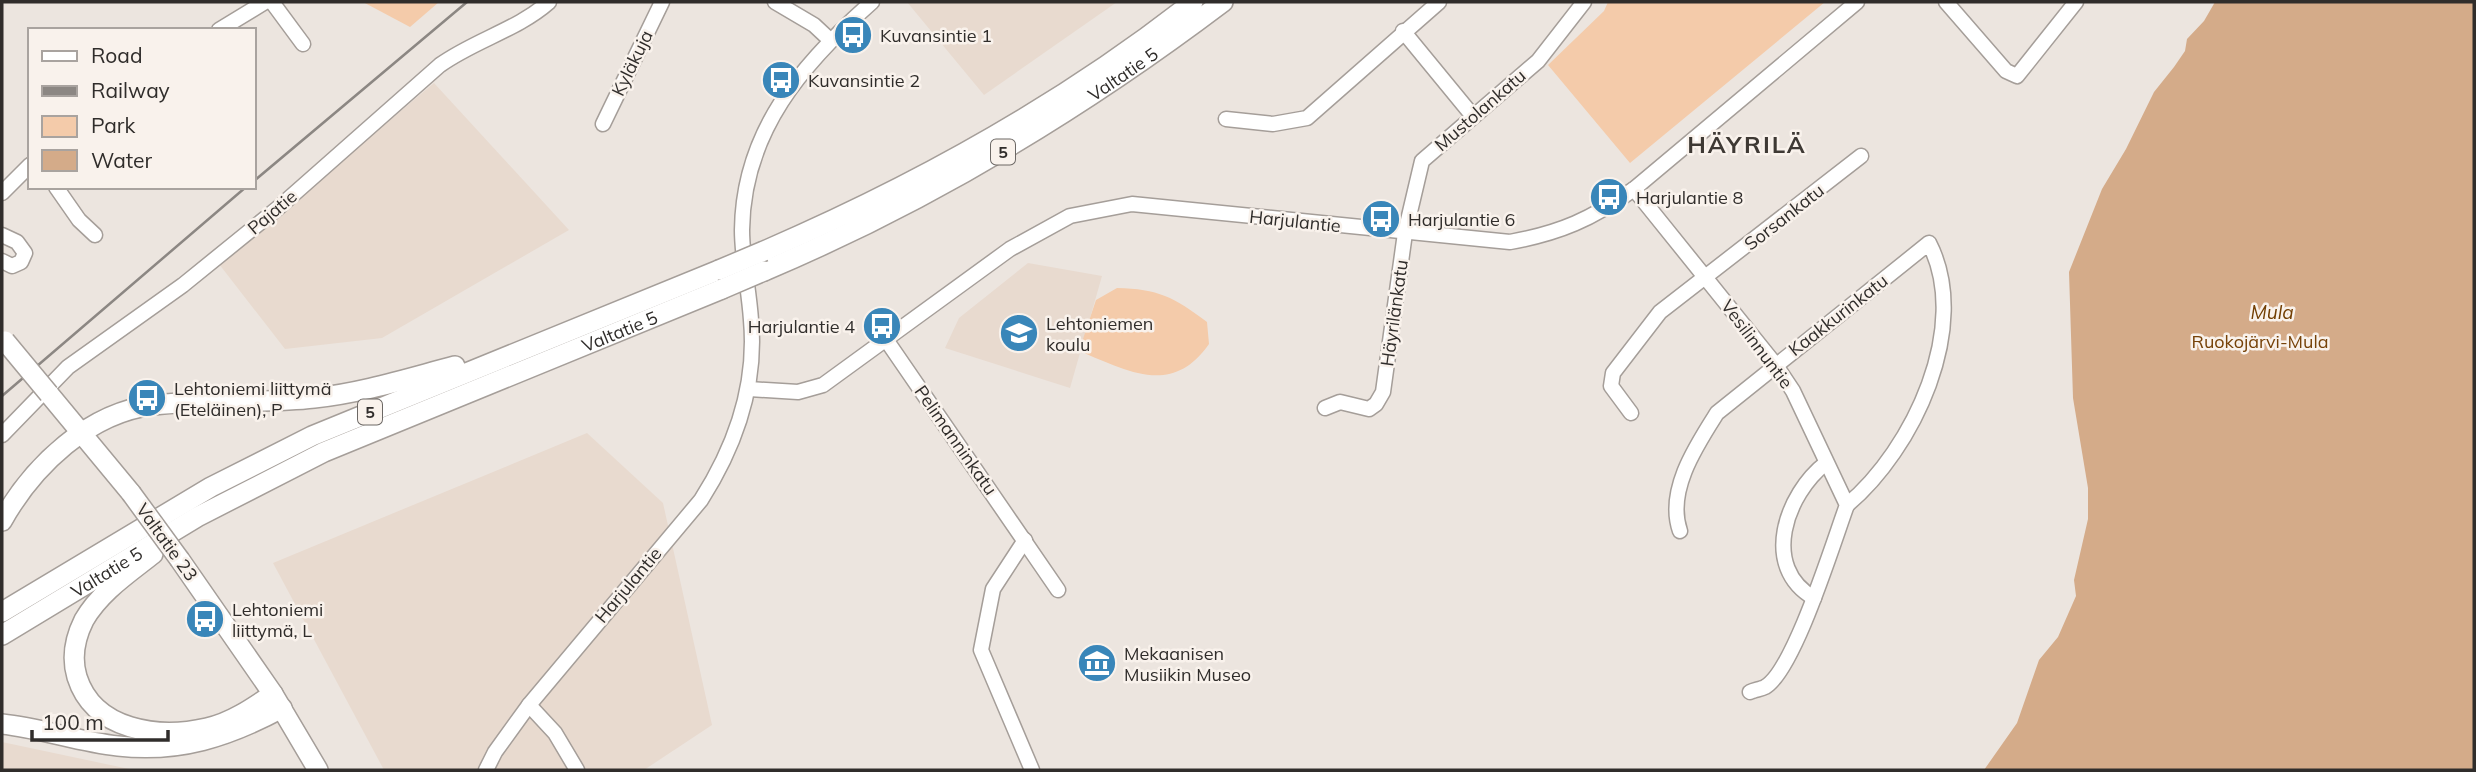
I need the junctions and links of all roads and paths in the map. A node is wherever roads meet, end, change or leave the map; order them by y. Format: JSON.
{"nodes":[{"id":1,"x":265,"y":2,"type":"edge"},
{"id":2,"x":272,"y":2,"type":"edge"},
{"id":3,"x":550,"y":2,"type":"edge"},
{"id":4,"x":662,"y":2,"type":"edge"},
{"id":5,"x":775,"y":2,"type":"edge"},
{"id":6,"x":872,"y":2,"type":"edge"},
{"id":7,"x":1193,"y":2,"type":"edge"},
{"id":8,"x":1223,"y":2,"type":"edge"},
{"id":9,"x":1439,"y":2,"type":"edge"},
{"id":10,"x":1584,"y":2,"type":"edge"},
{"id":11,"x":1857,"y":2,"type":"edge"},
{"id":12,"x":1946,"y":2,"type":"edge"},
{"id":13,"x":2076,"y":2,"type":"edge"},
{"id":14,"x":222,"y":28,"type":"edge"},
{"id":15,"x":1403,"y":31,"type":"junction"},
{"id":16,"x":829,"y":39,"type":"junction"},
{"id":17,"x":303,"y":44,"type":"dead end"},
{"id":18,"x":1472,"y":116,"type":"junction"},
{"id":19,"x":1226,"y":119,"type":"dead end"},
{"id":20,"x":603,"y":124,"type":"dead end"},
{"id":21,"x":1861,"y":156,"type":"dead end"},
{"id":22,"x":28,"y":167,"type":"edge"},
{"id":23,"x":57,"y":189,"type":"edge"},
{"id":24,"x":1634,"y":189,"type":"junction"},
{"id":25,"x":2,"y":193,"type":"edge"},
{"id":26,"x":1405,"y":233,"type":"junction"},
{"id":27,"x":2,"y":235,"type":"edge"},
{"id":28,"x":95,"y":235,"type":"dead end"},
{"id":29,"x":2,"y":261,"type":"edge"},
{"id":30,"x":1706,"y":278,"type":"junction"},
{"id":31,"x":720,"y":280,"type":"junction"},
{"id":32,"x":4,"y":339,"type":"edge"},
{"id":33,"x":887,"y":341,"type":"junction"},
{"id":34,"x":534,"y":346,"type":"junction"},
{"id":35,"x":1775,"y":364,"type":"junction"},
{"id":36,"x":749,"y":389,"type":"junction"},
{"id":37,"x":1325,"y":408,"type":"dead end"},
{"id":38,"x":1631,"y":413,"type":"dead end"},
{"id":39,"x":83,"y":431,"type":"junction"},
{"id":40,"x":2,"y":435,"type":"edge"},
{"id":41,"x":1826,"y":463,"type":"junction"},
{"id":42,"x":1847,"y":505,"type":"junction"},
{"id":43,"x":197,"y":517,"type":"junction"},
{"id":44,"x":2,"y":521,"type":"edge"},
{"id":45,"x":1680,"y":531,"type":"dead end"},
{"id":46,"x":1025,"y":540,"type":"junction"},
{"id":47,"x":1058,"y":590,"type":"dead end"},
{"id":48,"x":1814,"y":598,"type":"junction"},
{"id":49,"x":2,"y":612,"type":"edge"},
{"id":50,"x":2,"y":635,"type":"edge"},
{"id":51,"x":1750,"y":692,"type":"dead end"},
{"id":52,"x":278,"y":701,"type":"junction"},
{"id":53,"x":529,"y":705,"type":"junction"},
{"id":54,"x":2,"y":724,"type":"edge"},
{"id":55,"x":318,"y":770,"type":"edge"},
{"id":56,"x":486,"y":770,"type":"edge"},
{"id":57,"x":577,"y":770,"type":"edge"},
{"id":58,"x":1032,"y":770,"type":"edge"}],
"edges":[{"from":1,"to":14,"type":"street"},
{"from":2,"to":17,"type":"street"},
{"from":3,"to":40,"type":"street","name":"Pajatie"},
{"from":4,"to":20,"type":"street","name":"Kyläkuja"},
{"from":5,"to":16,"type":"street"},
{"from":6,"to":16,"type":"street","name":"Harjulantie"},
{"from":7,"to":31,"type":"highway","name":"Valtatie 5","number":"5","bridge":true},
{"from":8,"to":31,"type":"highway","name":"Valtatie 5","number":"5","bridge":true},
{"from":9,"to":15,"type":"street"},
{"from":10,"to":18,"type":"street","name":"Mustolankatu"},
{"from":11,"to":24,"type":"street","name":"Harjulantie"},
{"from":12,"to":13,"type":"street"},
{"from":15,"to":18,"type":"street"},
{"from":15,"to":19,"type":"street"},
{"from":16,"to":36,"type":"street","name":"Harjulantie"},
{"from":18,"to":26,"type":"street","name":"Mustolankatu"},
{"from":21,"to":30,"type":"street","name":"Sorsankatu"},
{"from":22,"to":25,"type":"street"},
{"from":23,"to":28,"type":"street"},
{"from":24,"to":26,"type":"street","name":"Harjulantie"},
{"from":24,"to":30,"type":"street","name":"Vesilinnuntie"},
{"from":26,"to":33,"type":"street","name":"Harjulantie"},
{"from":26,"to":37,"type":"street","name":"Häyrilänkatu"},
{"from":27,"to":29,"type":"street"},
{"from":30,"to":35,"type":"street","name":"Vesilinnuntie"},
{"from":30,"to":38,"type":"street","name":"Sorsankatu"},
{"from":31,"to":34,"type":"highway","name":"Valtatie 5","number":"5"},
{"from":31,"to":43,"type":"highway","name":"Valtatie 5","number":"5"},
{"from":32,"to":39,"type":"highway","name":"Valtatie 23","bridge":true},
{"from":33,"to":36,"type":"street","name":"Harjulantie"},
{"from":33,"to":46,"type":"street","name":"Pelimanninkatu"},
{"from":34,"to":39,"type":"highway"},
{"from":34,"to":49,"type":"highway","name":"Valtatie 5","number":"5"},
{"from":35,"to":41,"type":"street","name":"Vesilinnuntie"},
{"from":35,"to":42,"type":"street","name":"Kaakkurinkatu"},
{"from":35,"to":45,"type":"street","name":"Kaakkurinkatu"},
{"from":36,"to":53,"type":"street","name":"Harjulantie"},
{"from":39,"to":44,"type":"highway"},
{"from":39,"to":52,"type":"highway","name":"Valtatie 23","bridge":true},
{"from":41,"to":42,"type":"street","name":"Vesilinnuntie"},
{"from":41,"to":48,"type":"street"},
{"from":42,"to":48,"type":"street"},
{"from":43,"to":50,"type":"highway","name":"Valtatie 5","number":"5"},
{"from":43,"to":52,"type":"highway"},
{"from":46,"to":47,"type":"street","name":"Pelimanninkatu"},
{"from":46,"to":58,"type":"street"},
{"from":48,"to":51,"type":"street"},
{"from":52,"to":54,"type":"highway"},
{"from":52,"to":55,"type":"highway","name":"Valtatie 23"},
{"from":53,"to":56,"type":"street","name":"Harjulantie"},
{"from":53,"to":57,"type":"street"}]}
